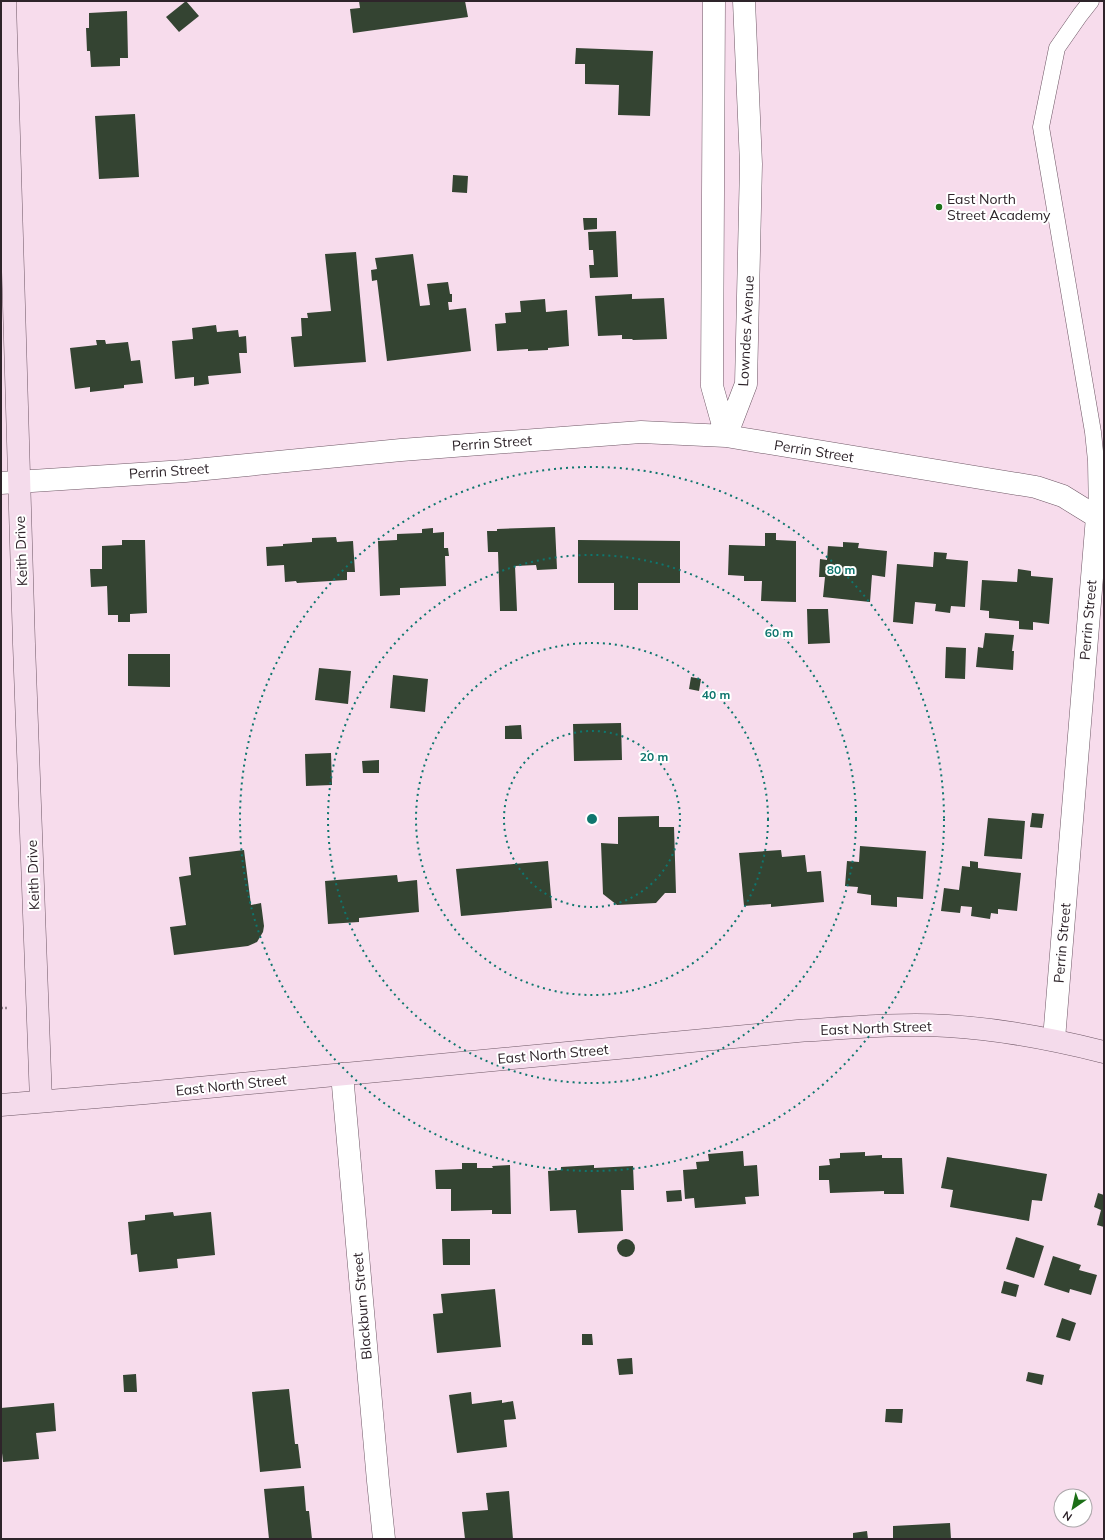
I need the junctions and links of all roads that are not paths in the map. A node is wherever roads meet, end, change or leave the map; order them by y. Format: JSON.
{"nodes":[{"id":1,"x":5,"y":1,"type":"edge"},
{"id":2,"x":714,"y":1,"type":"edge"},
{"id":3,"x":744,"y":1,"type":"edge"},
{"id":4,"x":1091,"y":1,"type":"edge"},
{"id":5,"x":726,"y":436,"type":"junction"},
{"id":6,"x":10,"y":482,"type":"edge"},
{"id":7,"x":1100,"y":518,"type":"edge"},
{"id":8,"x":1054,"y":1039,"type":"junction"},
{"id":9,"x":1104,"y":1052,"type":"edge"},
{"id":10,"x":342,"y":1074,"type":"junction"},
{"id":11,"x":41,"y":1100,"type":"junction"},
{"id":12,"x":1,"y":1104,"type":"edge"},
{"id":13,"x":384,"y":1539,"type":"edge"}],
"edges":[{"from":1,"to":6,"type":"main road","name":"Keith Drive"},
{"from":2,"to":5,"type":"street"},
{"from":3,"to":5,"type":"street","name":"Lowndes Avenue"},
{"from":4,"to":7,"type":"lane"},
{"from":5,"to":6,"type":"street","name":"Perrin Street"},
{"from":5,"to":7,"type":"street","name":"Perrin Street"},
{"from":6,"to":11,"type":"main road","name":"Keith Drive"},
{"from":7,"to":8,"type":"street","name":"Perrin Street"},
{"from":8,"to":9,"type":"main road","name":"East North Street"},
{"from":8,"to":10,"type":"main road","name":"East North Street"},
{"from":10,"to":11,"type":"main road","name":"East North Street"},
{"from":10,"to":13,"type":"street","name":"Blackburn Street"},
{"from":11,"to":12,"type":"main road","name":"East North Street"}]}
